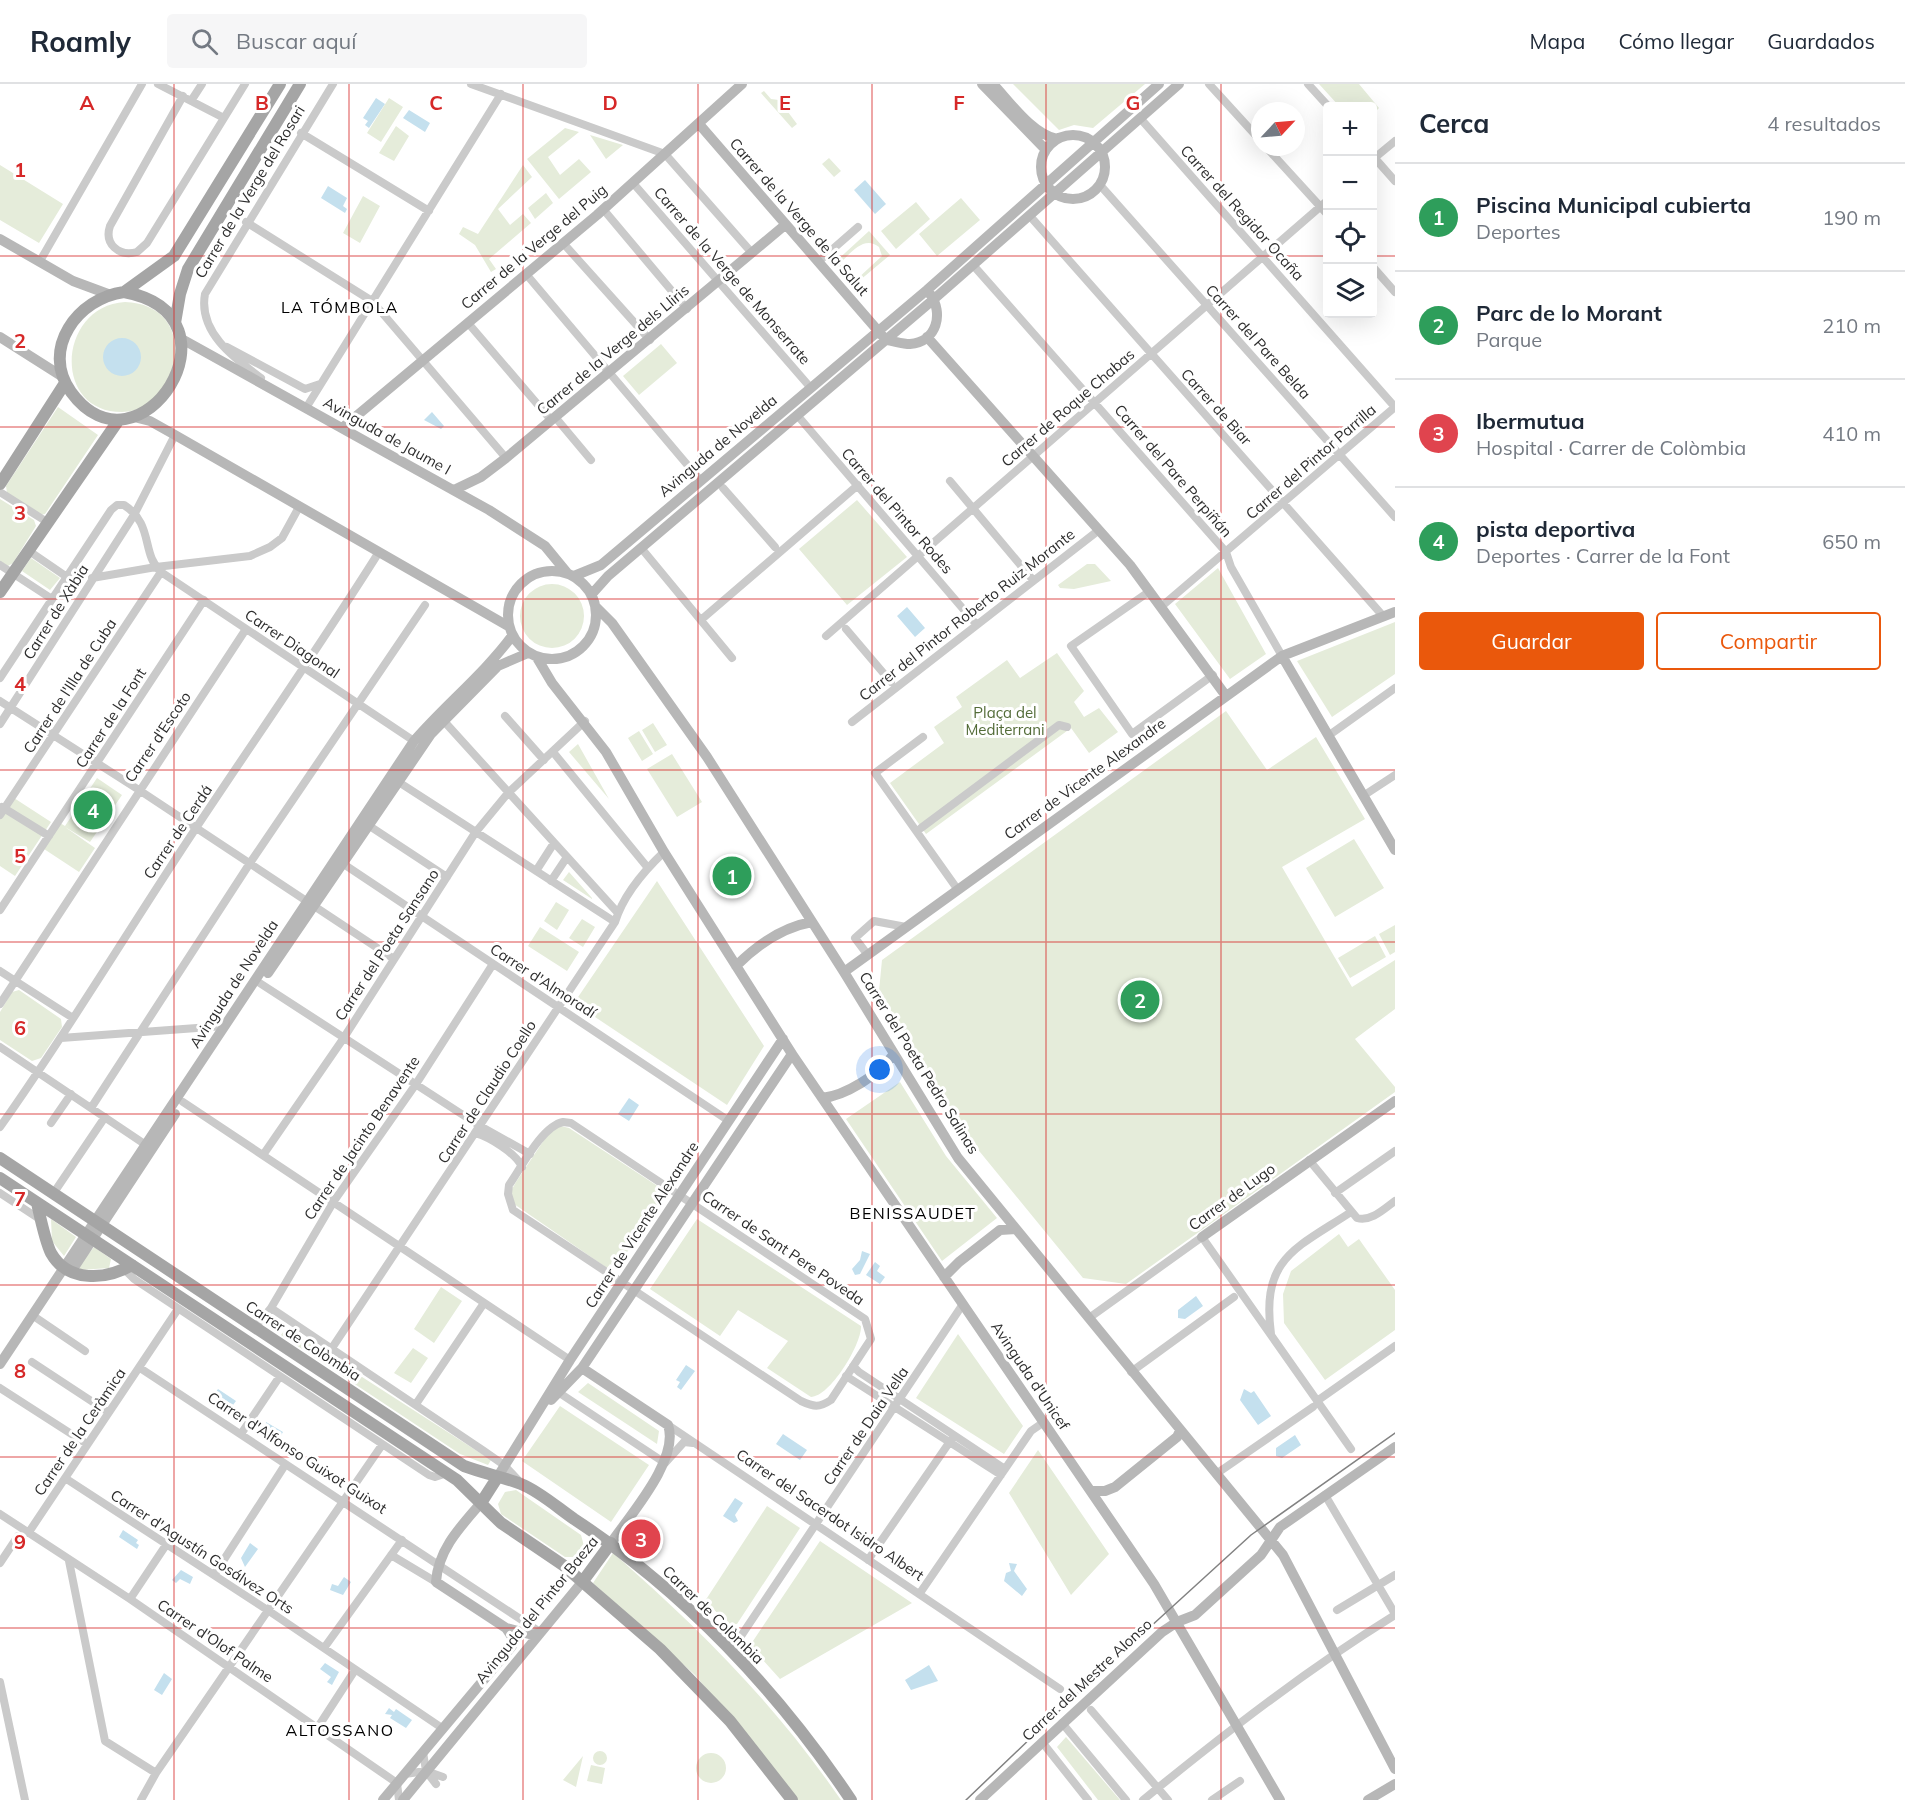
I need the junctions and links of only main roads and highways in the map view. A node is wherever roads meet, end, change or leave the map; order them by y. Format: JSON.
{"nodes":[{"id":1,"x":280,"y":84,"type":"edge"},
{"id":2,"x":300,"y":84,"type":"edge"},
{"id":3,"x":742,"y":84,"type":"edge"},
{"id":4,"x":982,"y":84,"type":"edge"},
{"id":5,"x":993,"y":84,"type":"edge"},
{"id":6,"x":1159,"y":84,"type":"edge"},
{"id":7,"x":1179,"y":84,"type":"edge"},
{"id":8,"x":699,"y":123,"type":"junction"},
{"id":9,"x":1057,"y":139,"type":"junction"},
{"id":10,"x":1092,"y":141,"type":"junction"},
{"id":11,"x":1046,"y":150,"type":"junction"},
{"id":12,"x":1102,"y":152,"type":"junction"},
{"id":13,"x":1046,"y":184,"type":"junction"},
{"id":14,"x":1054,"y":193,"type":"junction"},
{"id":15,"x":785,"y":225,"type":"junction"},
{"id":16,"x":0,"y":239,"type":"edge"},
{"id":17,"x":927,"y":290,"type":"junction"},
{"id":18,"x":124,"y":292,"type":"junction"},
{"id":19,"x":108,"y":294,"type":"junction"},
{"id":20,"x":934,"y":299,"type":"junction"},
{"id":21,"x":175,"y":323,"type":"junction"},
{"id":22,"x":877,"y":331,"type":"junction"},
{"id":23,"x":0,"y":337,"type":"edge"},
{"id":24,"x":927,"y":337,"type":"junction"},
{"id":25,"x":180,"y":338,"type":"junction"},
{"id":26,"x":886,"y":340,"type":"junction"},
{"id":27,"x":64,"y":380,"type":"junction"},
{"id":28,"x":134,"y":417,"type":"junction"},
{"id":29,"x":118,"y":421,"type":"junction"},
{"id":30,"x":342,"y":428,"type":"junction"},
{"id":31,"x":0,"y":484,"type":"edge"},
{"id":32,"x":454,"y":490,"type":"junction"},
{"id":33,"x":571,"y":575,"type":"junction"},
{"id":34,"x":0,"y":592,"type":"edge"},
{"id":35,"x":593,"y":600,"type":"junction"},
{"id":36,"x":1395,"y":612,"type":"edge"},
{"id":37,"x":510,"y":631,"type":"junction"},
{"id":38,"x":532,"y":655,"type":"junction"},
{"id":39,"x":1282,"y":656,"type":"junction"},
{"id":40,"x":1227,"y":696,"type":"junction"},
{"id":41,"x":440,"y":717,"type":"junction"},
{"id":42,"x":1395,"y":849,"type":"edge"},
{"id":43,"x":309,"y":903,"type":"junction"},
{"id":44,"x":812,"y":922,"type":"junction"},
{"id":45,"x":736,"y":966,"type":"junction"},
{"id":46,"x":844,"y":972,"type":"junction"},
{"id":47,"x":258,"y":982,"type":"junction"},
{"id":48,"x":783,"y":1039,"type":"junction"},
{"id":49,"x":792,"y":1054,"type":"junction"},
{"id":50,"x":892,"y":1055,"type":"junction"},
{"id":51,"x":822,"y":1098,"type":"junction"},
{"id":52,"x":1393,"y":1106,"type":"edge"},
{"id":53,"x":0,"y":1158,"type":"edge"},
{"id":54,"x":0,"y":1178,"type":"edge"},
{"id":55,"x":37,"y":1203,"type":"junction"},
{"id":56,"x":99,"y":1224,"type":"junction"},
{"id":57,"x":1016,"y":1229,"type":"junction"},
{"id":58,"x":90,"y":1237,"type":"junction"},
{"id":59,"x":1202,"y":1237,"type":"road end"},
{"id":60,"x":128,"y":1267,"type":"junction"},
{"id":61,"x":68,"y":1269,"type":"junction"},
{"id":62,"x":944,"y":1277,"type":"junction"},
{"id":63,"x":0,"y":1364,"type":"edge"},
{"id":64,"x":582,"y":1368,"type":"junction"},
{"id":65,"x":668,"y":1425,"type":"joint"},
{"id":66,"x":528,"y":1427,"type":"junction"},
{"id":67,"x":1180,"y":1431,"type":"junction"},
{"id":68,"x":1395,"y":1447,"type":"edge"},
{"id":69,"x":497,"y":1478,"type":"junction"},
{"id":70,"x":1091,"y":1491,"type":"junction"},
{"id":71,"x":481,"y":1503,"type":"junction"},
{"id":72,"x":1272,"y":1541,"type":"junction"},
{"id":73,"x":611,"y":1543,"type":"junction"},
{"id":74,"x":583,"y":1581,"type":"junction"},
{"id":75,"x":1177,"y":1622,"type":"junction"},
{"id":76,"x":506,"y":1628,"type":"junction"},
{"id":77,"x":540,"y":1632,"type":"junction"},
{"id":78,"x":1395,"y":1769,"type":"edge"},
{"id":79,"x":1395,"y":1784,"type":"edge"},
{"id":80,"x":383,"y":1800,"type":"edge"},
{"id":81,"x":401,"y":1800,"type":"edge"},
{"id":82,"x":792,"y":1800,"type":"edge"},
{"id":83,"x":851,"y":1800,"type":"edge"},
{"id":84,"x":980,"y":1800,"type":"edge"},
{"id":85,"x":1281,"y":1800,"type":"edge"},
{"id":86,"x":1368,"y":1800,"type":"edge"}],
"edges":[{"from":1,"to":18,"type":"main road"},
{"from":2,"to":21,"type":"main road"},
{"from":3,"to":8,"type":"main road","name":"Carrer de la Verge del Puig"},
{"from":4,"to":11,"type":"main road"},
{"from":5,"to":9,"type":"main road"},
{"from":6,"to":10,"type":"main road","name":"Avinguda de Novelda"},
{"from":7,"to":12,"type":"main road","name":"Avinguda de Novelda"},
{"from":8,"to":15,"type":"main road","name":"Carrer de la Verge de la Salut"},
{"from":8,"to":30,"type":"main road","name":"Carrer de la Verge del Puig"},
{"from":9,"to":10,"type":"main road"},
{"from":9,"to":11,"type":"main road"},
{"from":10,"to":12,"type":"main road"},
{"from":10,"to":13,"type":"main road","name":"Avinguda de Novelda"},
{"from":11,"to":13,"type":"main road"},
{"from":12,"to":14,"type":"main road","name":"Avinguda de Novelda"},
{"from":12,"to":14,"type":"main road"},
{"from":13,"to":14,"type":"main road"},
{"from":13,"to":17,"type":"main road","name":"Avinguda de Novelda"},
{"from":14,"to":20,"type":"main road","name":"Avinguda de Novelda"},
{"from":15,"to":22,"type":"main road","name":"Carrer de la Verge de la Salut"},
{"from":15,"to":32,"type":"main road","name":"Carrer de la Verge dels Lliris"},
{"from":16,"to":19,"type":"main road"},
{"from":17,"to":20,"type":"main road"},
{"from":17,"to":22,"type":"main road","name":"Avinguda de Novelda"},
{"from":18,"to":19,"type":"main road"},
{"from":18,"to":21,"type":"main road"},
{"from":19,"to":27,"type":"main road"},
{"from":20,"to":24,"type":"main road"},
{"from":20,"to":26,"type":"main road","name":"Avinguda de Novelda"},
{"from":21,"to":25,"type":"main road"},
{"from":22,"to":26,"type":"main road"},
{"from":22,"to":33,"type":"main road","name":"Avinguda de Novelda"},
{"from":23,"to":27,"type":"main road"},
{"from":24,"to":26,"type":"main road"},
{"from":24,"to":40,"type":"main road"},
{"from":25,"to":28,"type":"main road"},
{"from":25,"to":30,"type":"main road","name":"Avinguda de Jaume I"},
{"from":26,"to":35,"type":"main road","name":"Avinguda de Novelda"},
{"from":27,"to":29,"type":"main road"},
{"from":27,"to":31,"type":"main road"},
{"from":28,"to":29,"type":"main road"},
{"from":28,"to":37,"type":"main road"},
{"from":29,"to":34,"type":"main road"},
{"from":30,"to":32,"type":"main road","name":"Avinguda de Jaume I"},
{"from":32,"to":33,"type":"main road","name":"Avinguda de Jaume I"},
{"from":33,"to":35,"type":"main road"},
{"from":33,"to":37,"type":"main road"},
{"from":35,"to":38,"type":"main road"},
{"from":35,"to":44,"type":"main road","name":"Carrer del Poeta Pedro Salinas"},
{"from":36,"to":39,"type":"main road","name":"Carrer de Vicente Alexandre"},
{"from":37,"to":38,"type":"main road"},
{"from":37,"to":41,"type":"main road","name":"Avinguda de Novelda"},
{"from":38,"to":41,"type":"main road","name":"Avinguda de Novelda"},
{"from":38,"to":45,"type":"main road","name":"Avinguda d'Unicef"},
{"from":39,"to":40,"type":"main road","name":"Carrer de Vicente Alexandre"},
{"from":39,"to":42,"type":"main road"},
{"from":40,"to":46,"type":"main road","name":"Carrer de Vicente Alexandre"},
{"from":41,"to":43,"type":"main road","name":"Avinguda de Novelda"},
{"from":41,"to":43,"type":"main road","name":"Avinguda de Novelda"},
{"from":43,"to":47,"type":"main road","name":"Avinguda de Novelda"},
{"from":44,"to":45,"type":"main road"},
{"from":44,"to":46,"type":"main road","name":"Carrer del Poeta Pedro Salinas"},
{"from":45,"to":48,"type":"main road","name":"Avinguda d'Unicef"},
{"from":46,"to":50,"type":"main road","name":"Carrer del Poeta Pedro Salinas"},
{"from":47,"to":56,"type":"main road","name":"Avinguda de Novelda"},
{"from":47,"to":56,"type":"main road","name":"Avinguda de Novelda"},
{"from":48,"to":49,"type":"main road","name":"Avinguda d'Unicef"},
{"from":48,"to":66,"type":"main road","name":"Carrer de Vicente Alexandre"},
{"from":49,"to":51,"type":"main road","name":"Avinguda d'Unicef"},
{"from":49,"to":64,"type":"main road","name":"Carrer de Vicente Alexandre"},
{"from":50,"to":51,"type":"main road"},
{"from":50,"to":57,"type":"main road","name":"Carrer del Poeta Pedro Salinas"},
{"from":51,"to":62,"type":"main road","name":"Avinguda d'Unicef"},
{"from":52,"to":59,"type":"main road","name":"Carrer de Lugo"},
{"from":53,"to":56,"type":"main road","name":"Carrer de Colòmbia"},
{"from":54,"to":55,"type":"main road","name":"Carrer de Colòmbia"},
{"from":55,"to":58,"type":"main road","name":"Carrer de Colòmbia"},
{"from":55,"to":61,"type":"main road"},
{"from":56,"to":58,"type":"main road","name":"Avinguda de Novelda"},
{"from":56,"to":69,"type":"main road","name":"Carrer de Colòmbia"},
{"from":57,"to":62,"type":"main road"},
{"from":57,"to":67,"type":"main road","name":"Carrer del Poeta Pedro Salinas"},
{"from":58,"to":60,"type":"main road","name":"Carrer de Colòmbia"},
{"from":58,"to":61,"type":"main road","name":"Avinguda de Novelda"},
{"from":60,"to":61,"type":"main road"},
{"from":60,"to":71,"type":"main road","name":"Carrer de Colòmbia"},
{"from":61,"to":63,"type":"main road","name":"Avinguda de Novelda"},
{"from":62,"to":70,"type":"main road","name":"Avinguda d'Unicef"},
{"from":64,"to":65,"type":"main road","name":"Carrer del Sacerdot Isidro Albert"},
{"from":64,"to":66,"type":"main road","name":"Carrer de Vicente Alexandre"},
{"from":65,"to":73,"type":"main road","name":"Avinguda del Pintor Baeza"},
{"from":66,"to":69,"type":"main road","name":"Carrer de Vicente Alexandre"},
{"from":67,"to":70,"type":"main road"},
{"from":67,"to":72,"type":"main road","name":"Carrer del Poeta Pedro Salinas"},
{"from":68,"to":72,"type":"main road","name":"Carrer del Mestre Alonso"},
{"from":69,"to":71,"type":"main road"},
{"from":69,"to":73,"type":"main road","name":"Carrer de Colòmbia"},
{"from":70,"to":75,"type":"main road","name":"Avinguda d'Unicef"},
{"from":71,"to":74,"type":"main road","name":"Carrer de Colòmbia"},
{"from":71,"to":76,"type":"main road"},
{"from":72,"to":75,"type":"main road","name":"Carrer del Mestre Alonso"},
{"from":72,"to":78,"type":"main road","name":"Carrer del Poeta Pedro Salinas"},
{"from":73,"to":74,"type":"main road","name":"Avinguda del Pintor Baeza"},
{"from":73,"to":83,"type":"main road","name":"Carrer de Colòmbia"},
{"from":74,"to":77,"type":"main road","name":"Avinguda del Pintor Baeza"},
{"from":74,"to":82,"type":"main road","name":"Carrer de Colòmbia"},
{"from":75,"to":84,"type":"main road","name":"Carrer del Mestre Alonso"},
{"from":75,"to":85,"type":"main road","name":"Avinguda d'Unicef"},
{"from":76,"to":77,"type":"main road"},
{"from":76,"to":80,"type":"main road","name":"Avinguda del Pintor Baeza"},
{"from":77,"to":81,"type":"main road","name":"Avinguda del Pintor Baeza"},
{"from":79,"to":86,"type":"main road"}]}
